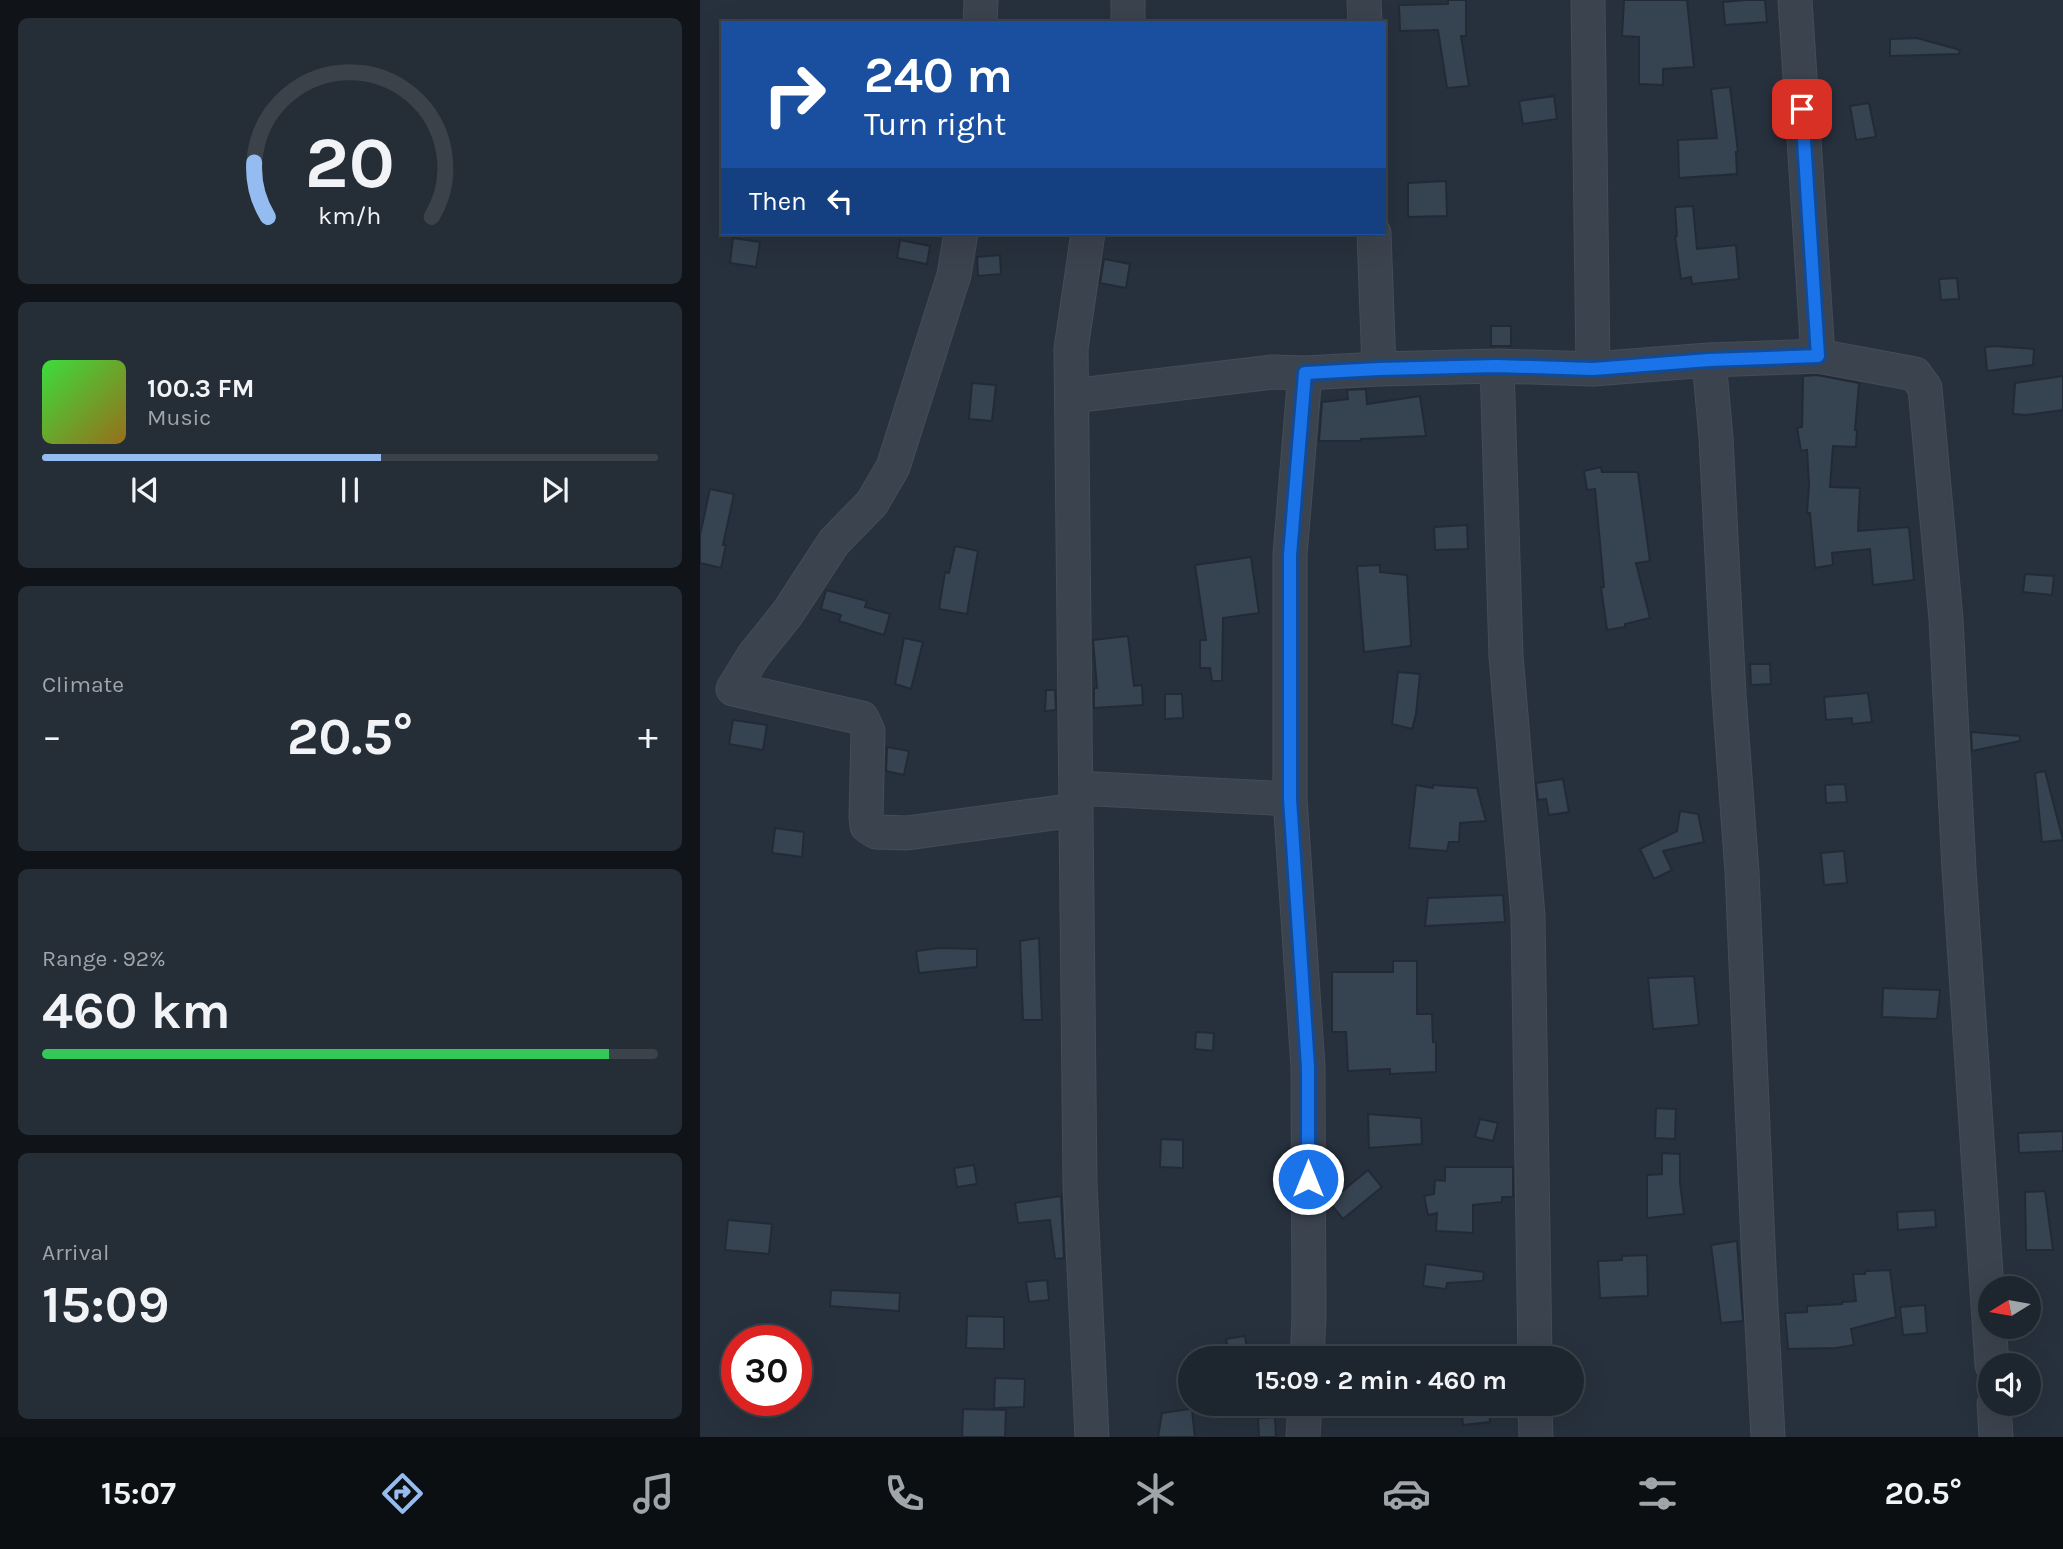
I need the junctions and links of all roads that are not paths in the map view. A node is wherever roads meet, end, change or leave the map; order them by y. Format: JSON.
{"nodes":[{"id":1,"x":981,"y":0,"type":"edge"},
{"id":2,"x":1128,"y":0,"type":"edge"},
{"id":3,"x":1364,"y":0,"type":"edge"},
{"id":4,"x":1588,"y":0,"type":"edge"},
{"id":5,"x":1795,"y":0,"type":"edge"},
{"id":6,"x":980,"y":21,"type":"edge"},
{"id":7,"x":1128,"y":21,"type":"edge"},
{"id":8,"x":1365,"y":21,"type":"edge"},
{"id":9,"x":961,"y":235,"type":"edge"},
{"id":10,"x":1088,"y":235,"type":"edge"},
{"id":11,"x":1374,"y":235,"type":"edge"},
{"id":12,"x":1818,"y":356,"type":"junction"},
{"id":13,"x":1709,"y":360,"type":"junction"},
{"id":14,"x":1497,"y":366,"type":"junction"},
{"id":15,"x":1379,"y":369,"type":"junction"},
{"id":16,"x":1593,"y":369,"type":"junction"},
{"id":17,"x":1305,"y":373,"type":"junction"},
{"id":18,"x":1072,"y":397,"type":"junction"},
{"id":19,"x":1076,"y":799,"type":"junction"},
{"id":20,"x":1290,"y":799,"type":"junction"},
{"id":21,"x":1308,"y":1346,"type":"edge"},
{"id":22,"x":1535,"y":1346,"type":"edge"},
{"id":23,"x":1991,"y":1353,"type":"edge"},
{"id":24,"x":1304,"y":1416,"type":"edge"},
{"id":25,"x":1535,"y":1416,"type":"edge"},
{"id":26,"x":1995,"y":1416,"type":"edge"},
{"id":27,"x":1092,"y":1437,"type":"edge"},
{"id":28,"x":1303,"y":1437,"type":"edge"},
{"id":29,"x":1536,"y":1437,"type":"edge"},
{"id":30,"x":1768,"y":1437,"type":"edge"},
{"id":31,"x":1996,"y":1437,"type":"edge"}],
"edges":[{"from":1,"to":6,"type":"street"},
{"from":2,"to":7,"type":"street"},
{"from":3,"to":8,"type":"street"},
{"from":4,"to":16,"type":"street"},
{"from":5,"to":12,"type":"street"},
{"from":9,"to":19,"type":"street"},
{"from":10,"to":18,"type":"street"},
{"from":11,"to":15,"type":"street"},
{"from":12,"to":13,"type":"street"},
{"from":12,"to":23,"type":"street"},
{"from":13,"to":16,"type":"street"},
{"from":13,"to":30,"type":"street"},
{"from":14,"to":15,"type":"street"},
{"from":14,"to":16,"type":"street"},
{"from":14,"to":22,"type":"street"},
{"from":15,"to":17,"type":"street"},
{"from":17,"to":18,"type":"street"},
{"from":17,"to":20,"type":"street"},
{"from":18,"to":19,"type":"street"},
{"from":19,"to":20,"type":"street"},
{"from":19,"to":27,"type":"street"},
{"from":20,"to":21,"type":"street"},
{"from":24,"to":28,"type":"street"},
{"from":25,"to":29,"type":"street"},
{"from":26,"to":31,"type":"street"}]}
